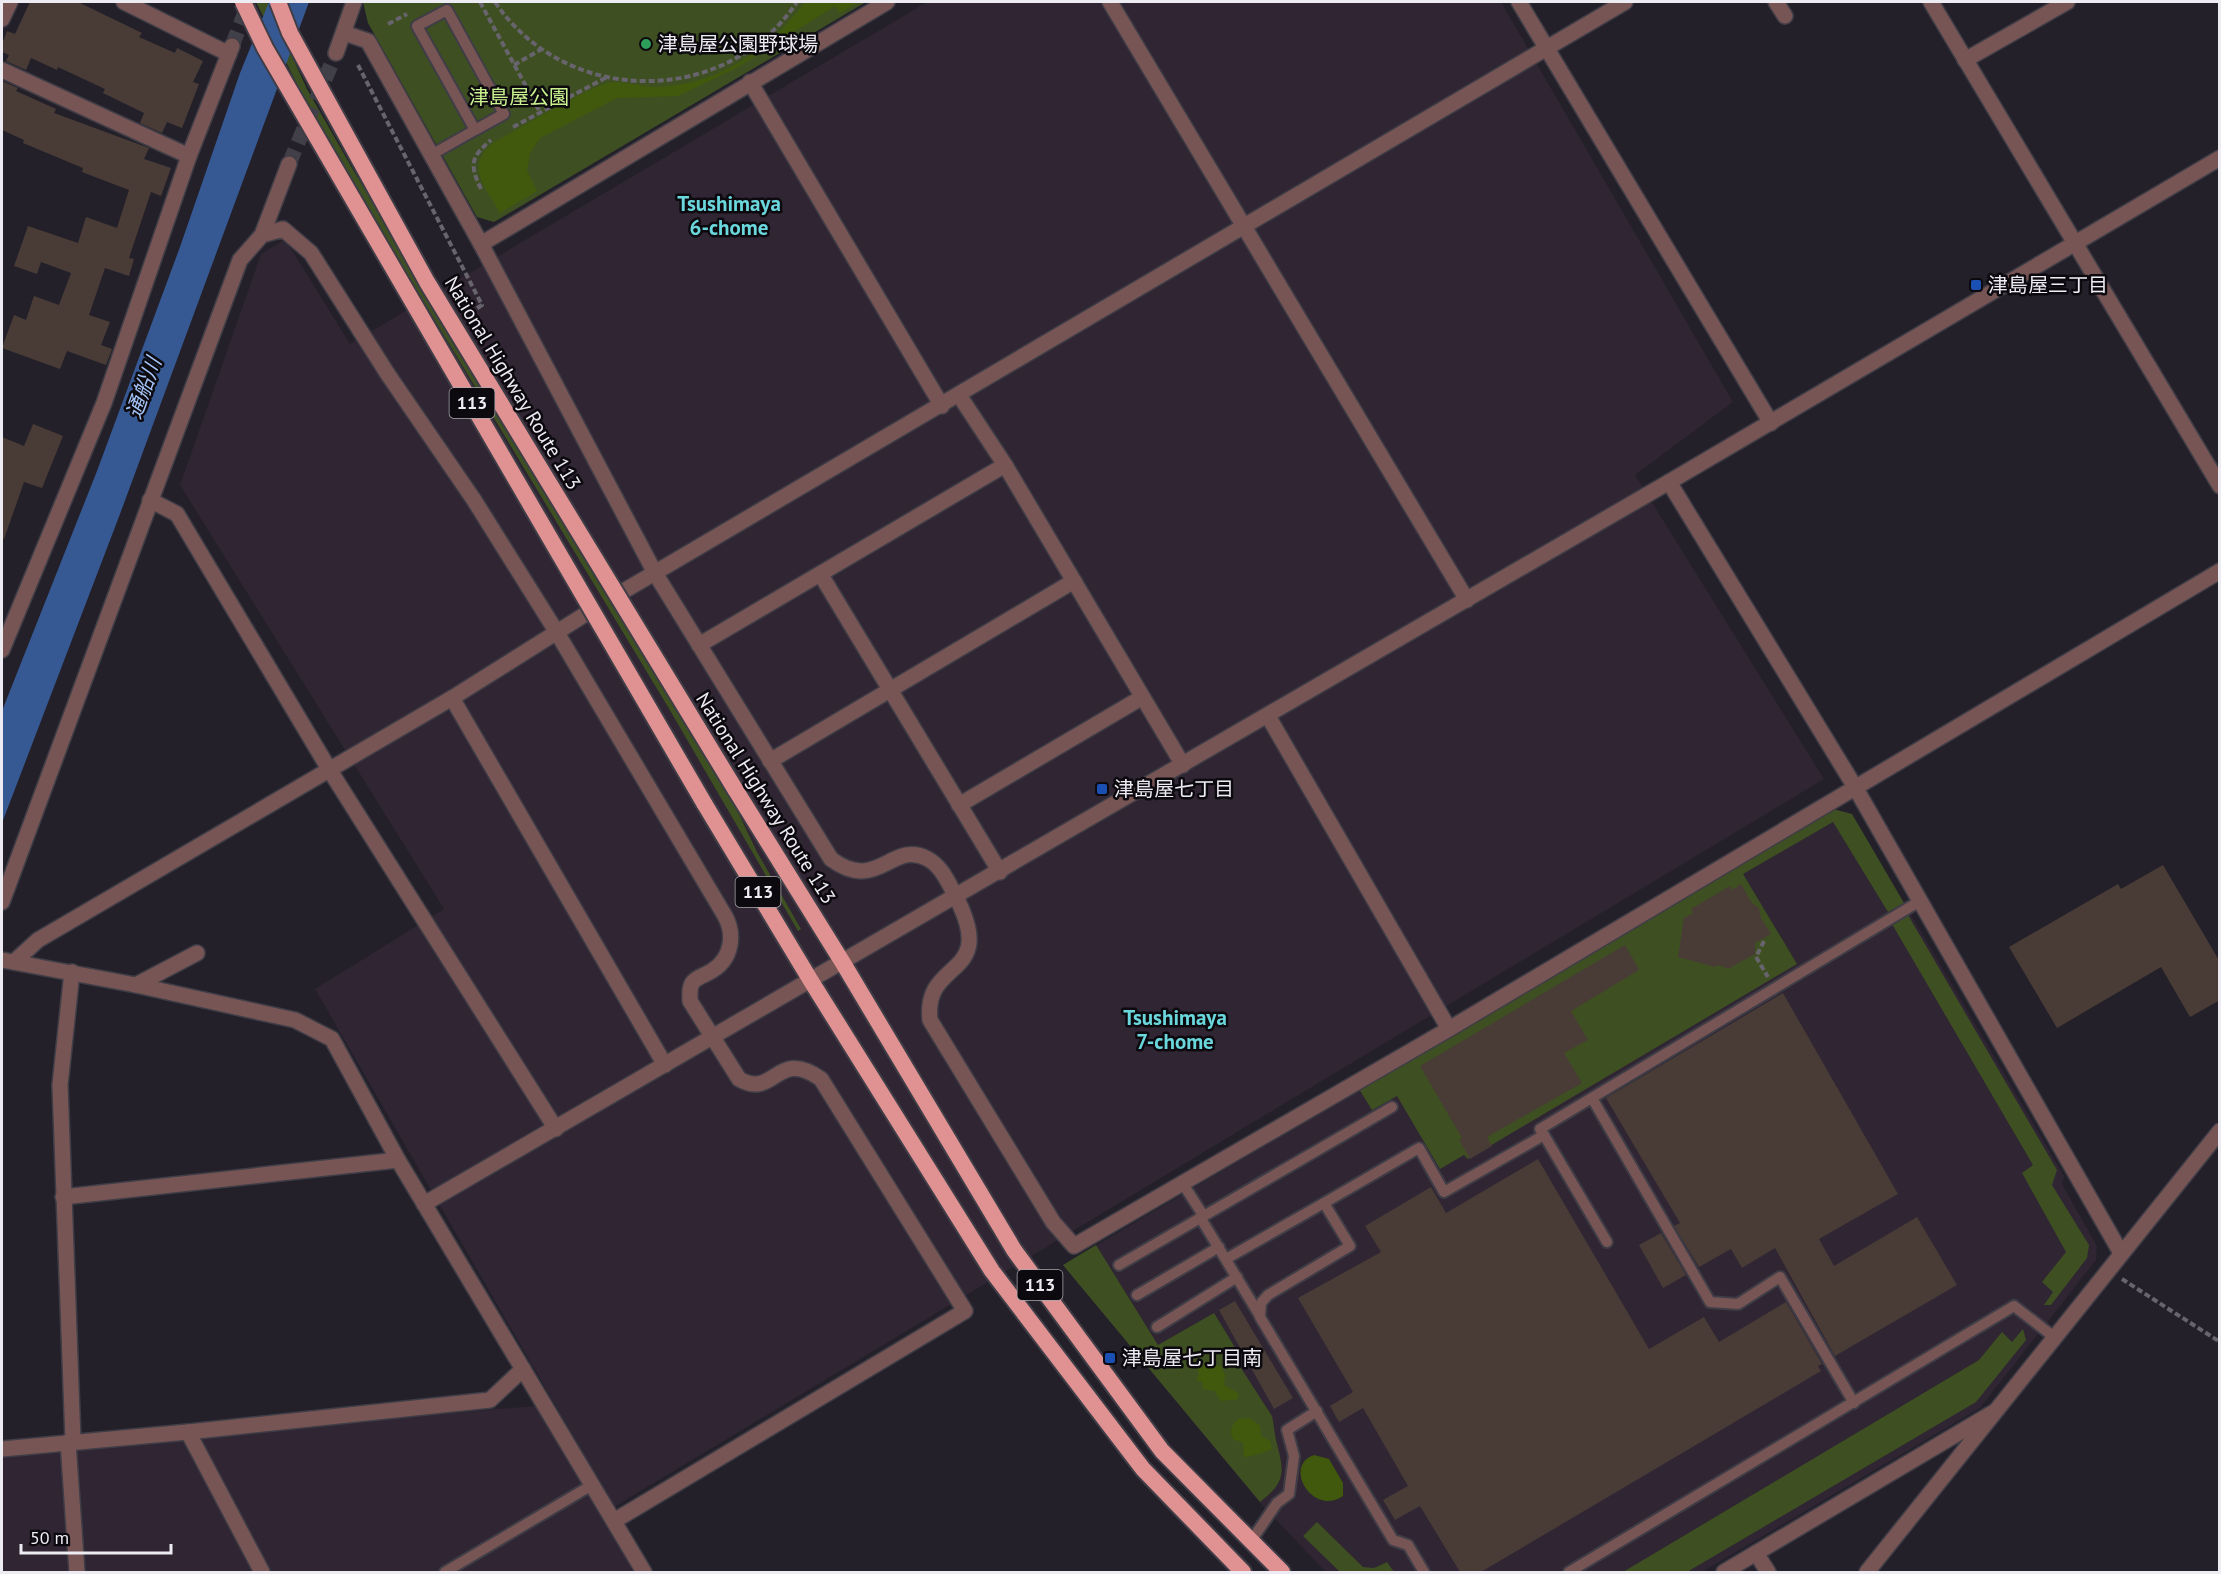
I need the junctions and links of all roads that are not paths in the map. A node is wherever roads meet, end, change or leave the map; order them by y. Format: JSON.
{"nodes":[{"id":1,"x":10,"y":2,"type":"edge"},
{"id":2,"x":124,"y":2,"type":"edge"},
{"id":3,"x":243,"y":2,"type":"edge"},
{"id":4,"x":278,"y":2,"type":"edge"},
{"id":5,"x":354,"y":2,"type":"edge"},
{"id":6,"x":887,"y":2,"type":"edge"},
{"id":7,"x":1110,"y":2,"type":"edge"},
{"id":8,"x":1520,"y":2,"type":"edge"},
{"id":9,"x":1625,"y":2,"type":"edge"},
{"id":10,"x":1776,"y":2,"type":"edge"},
{"id":11,"x":1931,"y":2,"type":"edge"},
{"id":12,"x":2067,"y":2,"type":"edge"},
{"id":13,"x":1785,"y":16,"type":"dead end"},
{"id":14,"x":2,"y":19,"type":"edge"},
{"id":15,"x":344,"y":33,"type":"junction"},
{"id":16,"x":1547,"y":48,"type":"junction"},
{"id":17,"x":336,"y":53,"type":"tunnel mouth"},
{"id":18,"x":1965,"y":60,"type":"junction"},
{"id":19,"x":2,"y":70,"type":"edge"},
{"id":20,"x":750,"y":82,"type":"junction"},
{"id":21,"x":475,"y":130,"type":"junction"},
{"id":22,"x":431,"y":155,"type":"junction"},
{"id":23,"x":189,"y":156,"type":"junction"},
{"id":24,"x":2220,"y":158,"type":"edge"},
{"id":25,"x":289,"y":164,"type":"tunnel mouth"},
{"id":26,"x":1244,"y":227,"type":"junction"},
{"id":27,"x":262,"y":236,"type":"junction"},
{"id":28,"x":2076,"y":243,"type":"junction"},
{"id":29,"x":481,"y":244,"type":"junction"},
{"id":30,"x":959,"y":395,"type":"junction"},
{"id":31,"x":942,"y":405,"type":"junction"},
{"id":32,"x":1771,"y":423,"type":"junction"},
{"id":33,"x":1005,"y":465,"type":"junction"},
{"id":34,"x":1670,"y":482,"type":"junction"},
{"id":35,"x":2220,"y":486,"type":"edge"},
{"id":36,"x":150,"y":500,"type":"junction"},
{"id":37,"x":2220,"y":571,"type":"edge"},
{"id":38,"x":655,"y":573,"type":"junction"},
{"id":39,"x":820,"y":575,"type":"junction"},
{"id":40,"x":1074,"y":580,"type":"junction"},
{"id":41,"x":617,"y":595,"type":"junction"},
{"id":42,"x":1467,"y":600,"type":"junction"},
{"id":43,"x":592,"y":609,"type":"junction"},
{"id":44,"x":556,"y":631,"type":"junction"},
{"id":45,"x":699,"y":645,"type":"junction"},
{"id":46,"x":2,"y":650,"type":"edge"},
{"id":47,"x":890,"y":689,"type":"junction"},
{"id":48,"x":452,"y":698,"type":"junction"},
{"id":49,"x":1141,"y":698,"type":"junction"},
{"id":50,"x":1268,"y":716,"type":"junction"},
{"id":51,"x":770,"y":761,"type":"junction"},
{"id":52,"x":1183,"y":765,"type":"junction"},
{"id":53,"x":329,"y":769,"type":"junction"},
{"id":54,"x":1855,"y":787,"type":"junction"},
{"id":55,"x":959,"y":805,"type":"junction"},
{"id":56,"x":999,"y":872,"type":"junction"},
{"id":57,"x":956,"y":897,"type":"junction"},
{"id":58,"x":1920,"y":901,"type":"junction"},
{"id":59,"x":2,"y":902,"type":"edge"},
{"id":60,"x":197,"y":953,"type":"dead end"},
{"id":61,"x":8,"y":961,"type":"edge"},
{"id":62,"x":843,"y":963,"type":"junction"},
{"id":63,"x":72,"y":972,"type":"junction"},
{"id":64,"x":811,"y":981,"type":"junction"},
{"id":65,"x":136,"y":985,"type":"junction"},
{"id":66,"x":1449,"y":1029,"type":"junction"},
{"id":67,"x":714,"y":1038,"type":"junction"},
{"id":68,"x":665,"y":1065,"type":"junction"},
{"id":69,"x":1592,"y":1098,"type":"junction"},
{"id":70,"x":1392,"y":1107,"type":"dead end"},
{"id":71,"x":556,"y":1129,"type":"junction"},
{"id":72,"x":2220,"y":1131,"type":"edge"},
{"id":73,"x":1544,"y":1135,"type":"junction"},
{"id":74,"x":398,"y":1160,"type":"junction"},
{"id":75,"x":1183,"y":1184,"type":"junction"},
{"id":76,"x":63,"y":1197,"type":"junction"},
{"id":77,"x":1324,"y":1203,"type":"junction"},
{"id":78,"x":424,"y":1204,"type":"junction"},
{"id":79,"x":1202,"y":1216,"type":"junction"},
{"id":80,"x":1607,"y":1242,"type":"dead end"},
{"id":81,"x":1219,"y":1247,"type":"junction"},
{"id":82,"x":2121,"y":1253,"type":"junction"},
{"id":83,"x":1226,"y":1259,"type":"junction"},
{"id":84,"x":1119,"y":1265,"type":"dead end"},
{"id":85,"x":1237,"y":1277,"type":"junction"},
{"id":86,"x":1137,"y":1295,"type":"dead end"},
{"id":87,"x":1260,"y":1317,"type":"junction"},
{"id":88,"x":1157,"y":1327,"type":"dead end"},
{"id":89,"x":2054,"y":1337,"type":"junction"},
{"id":90,"x":523,"y":1369,"type":"junction"},
{"id":91,"x":1854,"y":1404,"type":"junction"},
{"id":92,"x":1996,"y":1411,"type":"junction"},
{"id":93,"x":1317,"y":1412,"type":"junction"},
{"id":94,"x":188,"y":1432,"type":"junction"},
{"id":95,"x":70,"y":1442,"type":"junction"},
{"id":96,"x":2,"y":1449,"type":"edge"},
{"id":97,"x":592,"y":1485,"type":"junction"},
{"id":98,"x":614,"y":1521,"type":"junction"},
{"id":99,"x":1251,"y":1541,"type":"junction"},
{"id":100,"x":1756,"y":1553,"type":"junction"},
{"id":101,"x":77,"y":1572,"type":"edge"},
{"id":102,"x":262,"y":1572,"type":"edge"},
{"id":103,"x":445,"y":1572,"type":"edge"},
{"id":104,"x":644,"y":1572,"type":"edge"},
{"id":105,"x":1243,"y":1572,"type":"edge"},
{"id":106,"x":1282,"y":1572,"type":"edge"},
{"id":107,"x":1424,"y":1572,"type":"edge"},
{"id":108,"x":1569,"y":1572,"type":"edge"},
{"id":109,"x":1724,"y":1572,"type":"edge"},
{"id":110,"x":1768,"y":1572,"type":"edge"},
{"id":111,"x":1867,"y":1572,"type":"edge"}],
"edges":[{"from":1,"to":14,"type":"street"},
{"from":2,"to":23,"type":"street"},
{"from":3,"to":43,"type":"highway","number":"113","bridge":true},
{"from":4,"to":41,"type":"highway","name":"National Highway Route 113","number":"113","bridge":true},
{"from":5,"to":15,"type":"street"},
{"from":6,"to":20,"type":"street"},
{"from":7,"to":26,"type":"street"},
{"from":8,"to":16,"type":"street"},
{"from":9,"to":16,"type":"street"},
{"from":10,"to":13,"type":"street"},
{"from":11,"to":18,"type":"street"},
{"from":12,"to":18,"type":"street"},
{"from":15,"to":17,"type":"street"},
{"from":15,"to":22,"type":"street"},
{"from":16,"to":26,"type":"street"},
{"from":16,"to":32,"type":"street"},
{"from":18,"to":28,"type":"street"},
{"from":19,"to":23,"type":"street"},
{"from":20,"to":29,"type":"street"},
{"from":20,"to":31,"type":"street"},
{"from":21,"to":21,"type":"lane"},
{"from":21,"to":22,"type":"lane"},
{"from":22,"to":29,"type":"street"},
{"from":23,"to":46,"type":"street"},
{"from":24,"to":28,"type":"street"},
{"from":25,"to":27,"type":"street"},
{"from":26,"to":30,"type":"street"},
{"from":26,"to":42,"type":"street"},
{"from":27,"to":36,"type":"street"},
{"from":27,"to":44,"type":"street"},
{"from":28,"to":32,"type":"street"},
{"from":28,"to":35,"type":"street"},
{"from":29,"to":38,"type":"street"},
{"from":30,"to":31,"type":"street"},
{"from":30,"to":33,"type":"street"},
{"from":31,"to":38,"type":"street"},
{"from":32,"to":34,"type":"street"},
{"from":33,"to":39,"type":"street"},
{"from":33,"to":40,"type":"street"},
{"from":34,"to":42,"type":"street"},
{"from":34,"to":54,"type":"street"},
{"from":36,"to":53,"type":"street"},
{"from":36,"to":59,"type":"street"},
{"from":37,"to":54,"type":"street"},
{"from":38,"to":41,"type":"street"},
{"from":38,"to":45,"type":"street"},
{"from":39,"to":45,"type":"street"},
{"from":39,"to":47,"type":"street"},
{"from":40,"to":47,"type":"street"},
{"from":40,"to":49,"type":"street"},
{"from":41,"to":62,"type":"highway","name":"National Highway Route 113","number":"113","bridge":true},
{"from":42,"to":50,"type":"street"},
{"from":43,"to":44,"type":"street"},
{"from":43,"to":64,"type":"highway","number":"113","bridge":true},
{"from":44,"to":48,"type":"street"},
{"from":44,"to":67,"type":"street"},
{"from":45,"to":51,"type":"street"},
{"from":47,"to":51,"type":"street"},
{"from":47,"to":55,"type":"street"},
{"from":48,"to":53,"type":"street"},
{"from":48,"to":68,"type":"street"},
{"from":49,"to":52,"type":"street"},
{"from":49,"to":55,"type":"street"},
{"from":50,"to":52,"type":"street"},
{"from":50,"to":66,"type":"street"},
{"from":51,"to":57,"type":"street"},
{"from":52,"to":56,"type":"street"},
{"from":53,"to":61,"type":"street"},
{"from":53,"to":71,"type":"street"},
{"from":54,"to":58,"type":"street"},
{"from":54,"to":66,"type":"street"},
{"from":55,"to":56,"type":"street"},
{"from":56,"to":57,"type":"street"},
{"from":57,"to":62,"type":"street"},
{"from":57,"to":75,"type":"street"},
{"from":58,"to":69,"type":"lane"},
{"from":58,"to":82,"type":"street"},
{"from":60,"to":65,"type":"street"},
{"from":61,"to":63,"type":"street"},
{"from":62,"to":64,"type":"street"},
{"from":62,"to":99,"type":"highway","name":"National Highway Route 113","number":"113"},
{"from":63,"to":65,"type":"street"},
{"from":63,"to":76,"type":"street"},
{"from":64,"to":67,"type":"street"},
{"from":64,"to":105,"type":"highway","number":"113"},
{"from":65,"to":74,"type":"street"},
{"from":66,"to":75,"type":"street"},
{"from":67,"to":68,"type":"street"},
{"from":67,"to":98,"type":"street"},
{"from":68,"to":71,"type":"street"},
{"from":69,"to":73,"type":"lane"},
{"from":69,"to":91,"type":"lane"},
{"from":70,"to":79,"type":"lane"},
{"from":71,"to":78,"type":"street"},
{"from":72,"to":82,"type":"street"},
{"from":73,"to":77,"type":"lane"},
{"from":73,"to":80,"type":"lane"},
{"from":74,"to":76,"type":"street"},
{"from":74,"to":78,"type":"street"},
{"from":75,"to":79,"type":"lane"},
{"from":76,"to":95,"type":"street"},
{"from":77,"to":83,"type":"lane"},
{"from":77,"to":87,"type":"lane"},
{"from":78,"to":90,"type":"street"},
{"from":79,"to":81,"type":"lane"},
{"from":79,"to":84,"type":"lane"},
{"from":81,"to":83,"type":"lane"},
{"from":81,"to":86,"type":"lane"},
{"from":82,"to":89,"type":"street"},
{"from":83,"to":85,"type":"lane"},
{"from":85,"to":87,"type":"lane"},
{"from":85,"to":88,"type":"lane"},
{"from":87,"to":93,"type":"lane"},
{"from":89,"to":91,"type":"lane"},
{"from":89,"to":92,"type":"street"},
{"from":90,"to":94,"type":"street"},
{"from":90,"to":97,"type":"street"},
{"from":91,"to":108,"type":"lane"},
{"from":92,"to":100,"type":"street"},
{"from":92,"to":111,"type":"street"},
{"from":93,"to":99,"type":"lane"},
{"from":93,"to":107,"type":"lane"},
{"from":94,"to":95,"type":"street"},
{"from":94,"to":102,"type":"street"},
{"from":95,"to":96,"type":"street"},
{"from":95,"to":101,"type":"street"},
{"from":97,"to":98,"type":"street"},
{"from":97,"to":103,"type":"lane"},
{"from":98,"to":104,"type":"street"},
{"from":99,"to":106,"type":"highway","name":"National Highway Route 113","number":"113"},
{"from":100,"to":109,"type":"street"},
{"from":100,"to":110,"type":"street"}]}
